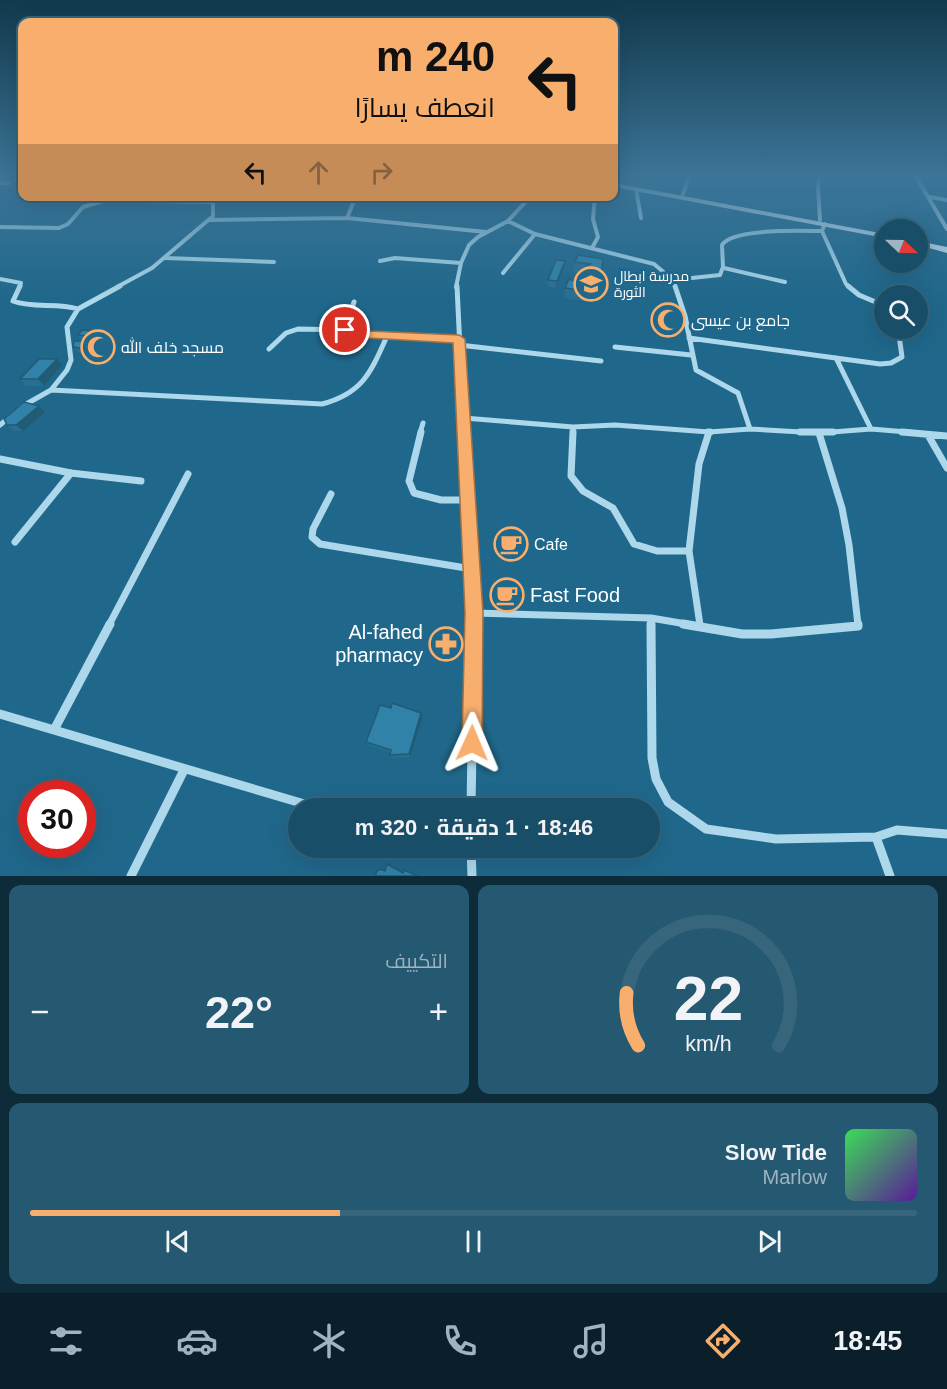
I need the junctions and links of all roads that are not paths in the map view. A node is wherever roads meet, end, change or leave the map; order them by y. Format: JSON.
{"nodes":[{"id":1,"x":75,"y":216,"type":"edge"},
{"id":2,"x":213,"y":216,"type":"edge"},
{"id":3,"x":513,"y":216,"type":"edge"},
{"id":4,"x":593,"y":216,"type":"edge"},
{"id":5,"x":776,"y":216,"type":"edge"},
{"id":6,"x":782,"y":216,"type":"edge"},
{"id":7,"x":822,"y":216,"type":"edge"},
{"id":8,"x":347,"y":218,"type":"joint"},
{"id":9,"x":209,"y":220,"type":"junction"},
{"id":10,"x":508,"y":221,"type":"junction"},
{"id":11,"x":823,"y":225,"type":"junction"},
{"id":12,"x":0,"y":226,"type":"edge"},
{"id":13,"x":486,"y":232,"type":"junction"},
{"id":14,"x":874,"y":232,"type":"edge"},
{"id":15,"x":535,"y":234,"type":"junction"},
{"id":16,"x":928,"y":240,"type":"edge"},
{"id":17,"x":928,"y":244,"type":"edge"},
{"id":18,"x":946,"y":246,"type":"edge"},
{"id":19,"x":592,"y":248,"type":"junction"},
{"id":20,"x":165,"y":258,"type":"junction"},
{"id":21,"x":380,"y":261,"type":"dead end"},
{"id":22,"x":274,"y":262,"type":"dead end"},
{"id":23,"x":461,"y":263,"type":"junction"},
{"id":24,"x":724,"y":267,"type":"junction"},
{"id":25,"x":503,"y":273,"type":"dead end"},
{"id":26,"x":0,"y":279,"type":"edge"},
{"id":27,"x":673,"y":279,"type":"junction"},
{"id":28,"x":785,"y":282,"type":"dead end"},
{"id":29,"x":874,"y":301,"type":"edge"},
{"id":30,"x":354,"y":302,"type":"dead end"},
{"id":31,"x":78,"y":309,"type":"junction"},
{"id":32,"x":345,"y":330,"type":"junction"},
{"id":33,"x":387,"y":336,"type":"junction"},
{"id":34,"x":689,"y":338,"type":"junction"},
{"id":35,"x":900,"y":339,"type":"edge"},
{"id":36,"x":459,"y":342,"type":"junction"},
{"id":37,"x":615,"y":347,"type":"dead end"},
{"id":38,"x":270,"y":349,"type":"dead end"},
{"id":39,"x":691,"y":355,"type":"junction"},
{"id":40,"x":836,"y":358,"type":"junction"},
{"id":41,"x":601,"y":362,"type":"dead end"},
{"id":42,"x":51,"y":390,"type":"junction"},
{"id":43,"x":464,"y":418,"type":"junction"},
{"id":44,"x":423,"y":423,"type":"dead end"},
{"id":45,"x":0,"y":425,"type":"edge"},
{"id":46,"x":573,"y":427,"type":"junction"},
{"id":47,"x":750,"y":429,"type":"junction"},
{"id":48,"x":871,"y":429,"type":"junction"},
{"id":49,"x":709,"y":432,"type":"junction"},
{"id":50,"x":819,"y":433,"type":"junction"},
{"id":51,"x":928,"y":435,"type":"junction"},
{"id":52,"x":947,"y":435,"type":"edge"},
{"id":53,"x":0,"y":459,"type":"edge"},
{"id":54,"x":947,"y":468,"type":"edge"},
{"id":55,"x":71,"y":472,"type":"junction"},
{"id":56,"x":188,"y":474,"type":"dead end"},
{"id":57,"x":141,"y":482,"type":"dead end"},
{"id":58,"x":331,"y":494,"type":"dead end"},
{"id":59,"x":468,"y":500,"type":"junction"},
{"id":60,"x":15,"y":542,"type":"dead end"},
{"id":61,"x":689,"y":551,"type":"junction"},
{"id":62,"x":472,"y":569,"type":"junction"},
{"id":63,"x":474,"y":613,"type":"junction"},
{"id":64,"x":651,"y":618,"type":"junction"},
{"id":65,"x":700,"y":625,"type":"junction"},
{"id":66,"x":0,"y":714,"type":"edge"},
{"id":67,"x":55,"y":728,"type":"junction"},
{"id":68,"x":184,"y":770,"type":"junction"},
{"id":69,"x":471,"y":798,"type":"edge"},
{"id":70,"x":288,"y":799,"type":"edge"},
{"id":71,"x":947,"y":834,"type":"edge"},
{"id":72,"x":876,"y":837,"type":"junction"},
{"id":73,"x":471,"y":858,"type":"edge"},
{"id":74,"x":131,"y":876,"type":"edge"},
{"id":75,"x":472,"y":876,"type":"edge"},
{"id":76,"x":890,"y":876,"type":"edge"}],
"edges":[{"from":1,"to":12,"type":"street"},
{"from":2,"to":9,"type":"street"},
{"from":3,"to":10,"type":"street"},
{"from":4,"to":19,"type":"street"},
{"from":5,"to":11,"type":"main road"},
{"from":6,"to":11,"type":"main road"},
{"from":7,"to":11,"type":"street"},
{"from":8,"to":9,"type":"street"},
{"from":8,"to":13,"type":"street"},
{"from":9,"to":20,"type":"street"},
{"from":10,"to":13,"type":"street"},
{"from":10,"to":15,"type":"street"},
{"from":11,"to":14,"type":"main road"},
{"from":11,"to":24,"type":"street"},
{"from":11,"to":29,"type":"street"},
{"from":13,"to":23,"type":"street"},
{"from":15,"to":19,"type":"street"},
{"from":15,"to":25,"type":"street"},
{"from":16,"to":18,"type":"main road"},
{"from":17,"to":18,"type":"main road"},
{"from":19,"to":27,"type":"street"},
{"from":20,"to":22,"type":"street"},
{"from":20,"to":31,"type":"street"},
{"from":21,"to":23,"type":"street"},
{"from":23,"to":36,"type":"street"},
{"from":24,"to":27,"type":"street"},
{"from":24,"to":28,"type":"street"},
{"from":26,"to":31,"type":"street"},
{"from":27,"to":34,"type":"street"},
{"from":30,"to":32,"type":"street"},
{"from":31,"to":42,"type":"street"},
{"from":32,"to":33,"type":"street"},
{"from":32,"to":38,"type":"street"},
{"from":33,"to":36,"type":"street"},
{"from":33,"to":42,"type":"street"},
{"from":34,"to":39,"type":"street"},
{"from":34,"to":40,"type":"street"},
{"from":35,"to":40,"type":"street"},
{"from":36,"to":41,"type":"street"},
{"from":36,"to":43,"type":"street"},
{"from":37,"to":39,"type":"street"},
{"from":39,"to":47,"type":"street"},
{"from":40,"to":48,"type":"street"},
{"from":42,"to":45,"type":"street"},
{"from":43,"to":46,"type":"street"},
{"from":43,"to":59,"type":"street"},
{"from":44,"to":59,"type":"street"},
{"from":46,"to":49,"type":"street"},
{"from":46,"to":61,"type":"street"},
{"from":47,"to":49,"type":"street"},
{"from":47,"to":50,"type":"street"},
{"from":48,"to":50,"type":"street"},
{"from":48,"to":51,"type":"street"},
{"from":49,"to":61,"type":"street"},
{"from":50,"to":65,"type":"street"},
{"from":51,"to":52,"type":"street"},
{"from":51,"to":54,"type":"street"},
{"from":53,"to":55,"type":"street"},
{"from":55,"to":57,"type":"street"},
{"from":55,"to":60,"type":"street"},
{"from":56,"to":67,"type":"street"},
{"from":58,"to":62,"type":"street"},
{"from":59,"to":62,"type":"street"},
{"from":61,"to":65,"type":"street"},
{"from":62,"to":63,"type":"street"},
{"from":63,"to":64,"type":"street"},
{"from":63,"to":69,"type":"street"},
{"from":64,"to":65,"type":"street"},
{"from":64,"to":72,"type":"street"},
{"from":66,"to":67,"type":"street"},
{"from":67,"to":68,"type":"street"},
{"from":68,"to":70,"type":"street"},
{"from":68,"to":74,"type":"street"},
{"from":71,"to":72,"type":"street"},
{"from":72,"to":76,"type":"street"},
{"from":73,"to":75,"type":"street"}]}
